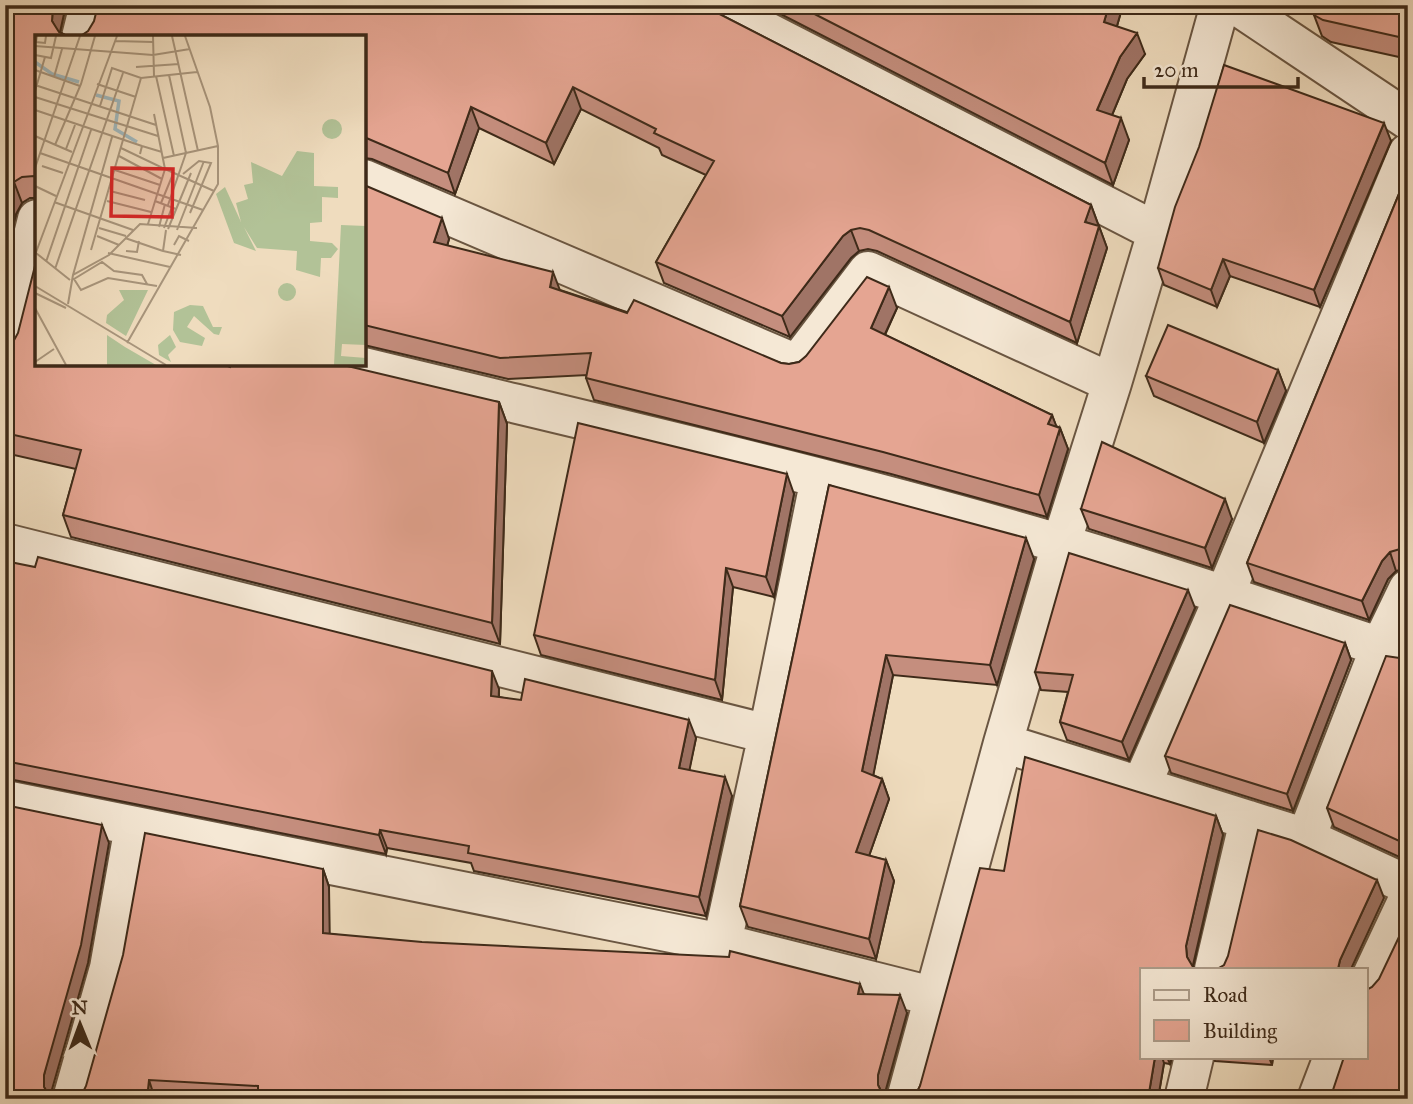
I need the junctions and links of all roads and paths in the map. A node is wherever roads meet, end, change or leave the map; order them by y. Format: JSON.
{"nodes":[{"id":1,"x":89,"y":5,"type":"edge"},
{"id":2,"x":715,"y":5,"type":"edge"},
{"id":3,"x":1220,"y":5,"type":"edge"},
{"id":4,"x":1236,"y":5,"type":"edge"},
{"id":5,"x":82,"y":35,"type":"edge"},
{"id":6,"x":1408,"y":120,"type":"edge"},
{"id":7,"x":1408,"y":153,"type":"edge"},
{"id":8,"x":366,"y":180,"type":"edge"},
{"id":9,"x":35,"y":227,"type":"edge"},
{"id":10,"x":1157,"y":232,"type":"junction"},
{"id":11,"x":21,"y":283,"type":"edge"},
{"id":12,"x":5,"y":349,"type":"edge"},
{"id":13,"x":359,"y":366,"type":"edge"},
{"id":14,"x":1112,"y":383,"type":"junction"},
{"id":15,"x":820,"y":478,"type":"junction"},
{"id":16,"x":5,"y":542,"type":"edge"},
{"id":17,"x":1061,"y":544,"type":"junction"},
{"id":18,"x":1408,"y":589,"type":"edge"},
{"id":19,"x":1225,"y":594,"type":"junction"},
{"id":20,"x":1394,"y":651,"type":"edge"},
{"id":21,"x":768,"y":734,"type":"junction"},
{"id":22,"x":1003,"y":743,"type":"junction"},
{"id":23,"x":1141,"y":786,"type":"junction"},
{"id":24,"x":5,"y":800,"type":"edge"},
{"id":25,"x":1249,"y":820,"type":"junction"},
{"id":26,"x":134,"y":826,"type":"junction"},
{"id":27,"x":1306,"y":838,"type":"junction"},
{"id":28,"x":1408,"y":885,"type":"edge"},
{"id":29,"x":1408,"y":899,"type":"edge"},
{"id":30,"x":722,"y":943,"type":"junction"},
{"id":31,"x":1214,"y":968,"type":"edge"},
{"id":32,"x":1368,"y":984,"type":"edge"},
{"id":33,"x":932,"y":996,"type":"junction"},
{"id":34,"x":1194,"y":1058,"type":"edge"},
{"id":35,"x":1333,"y":1058,"type":"edge"},
{"id":36,"x":72,"y":1099,"type":"edge"},
{"id":37,"x":905,"y":1099,"type":"edge"},
{"id":38,"x":1184,"y":1099,"type":"edge"},
{"id":39,"x":1317,"y":1099,"type":"edge"}],
"edges":[{"from":1,"to":5,"type":"street"},
{"from":2,"to":10,"type":"street"},
{"from":3,"to":10,"type":"street"},
{"from":4,"to":6,"type":"street"},
{"from":7,"to":19,"type":"street"},
{"from":8,"to":14,"type":"street"},
{"from":9,"to":11,"type":"street"},
{"from":10,"to":14,"type":"street"},
{"from":11,"to":12,"type":"street"},
{"from":13,"to":15,"type":"street"},
{"from":14,"to":17,"type":"street"},
{"from":15,"to":17,"type":"street"},
{"from":15,"to":21,"type":"street"},
{"from":16,"to":21,"type":"street"},
{"from":17,"to":19,"type":"street"},
{"from":17,"to":22,"type":"street"},
{"from":18,"to":20,"type":"street"},
{"from":19,"to":20,"type":"street"},
{"from":19,"to":23,"type":"street"},
{"from":20,"to":27,"type":"street"},
{"from":21,"to":30,"type":"street"},
{"from":22,"to":23,"type":"street"},
{"from":22,"to":33,"type":"street"},
{"from":23,"to":25,"type":"street"},
{"from":24,"to":26,"type":"street"},
{"from":25,"to":27,"type":"street"},
{"from":25,"to":31,"type":"street"},
{"from":26,"to":30,"type":"street"},
{"from":26,"to":36,"type":"street"},
{"from":27,"to":28,"type":"street"},
{"from":29,"to":32,"type":"street"},
{"from":30,"to":33,"type":"street"},
{"from":33,"to":37,"type":"street"},
{"from":34,"to":38,"type":"street"},
{"from":35,"to":39,"type":"street"}]}
